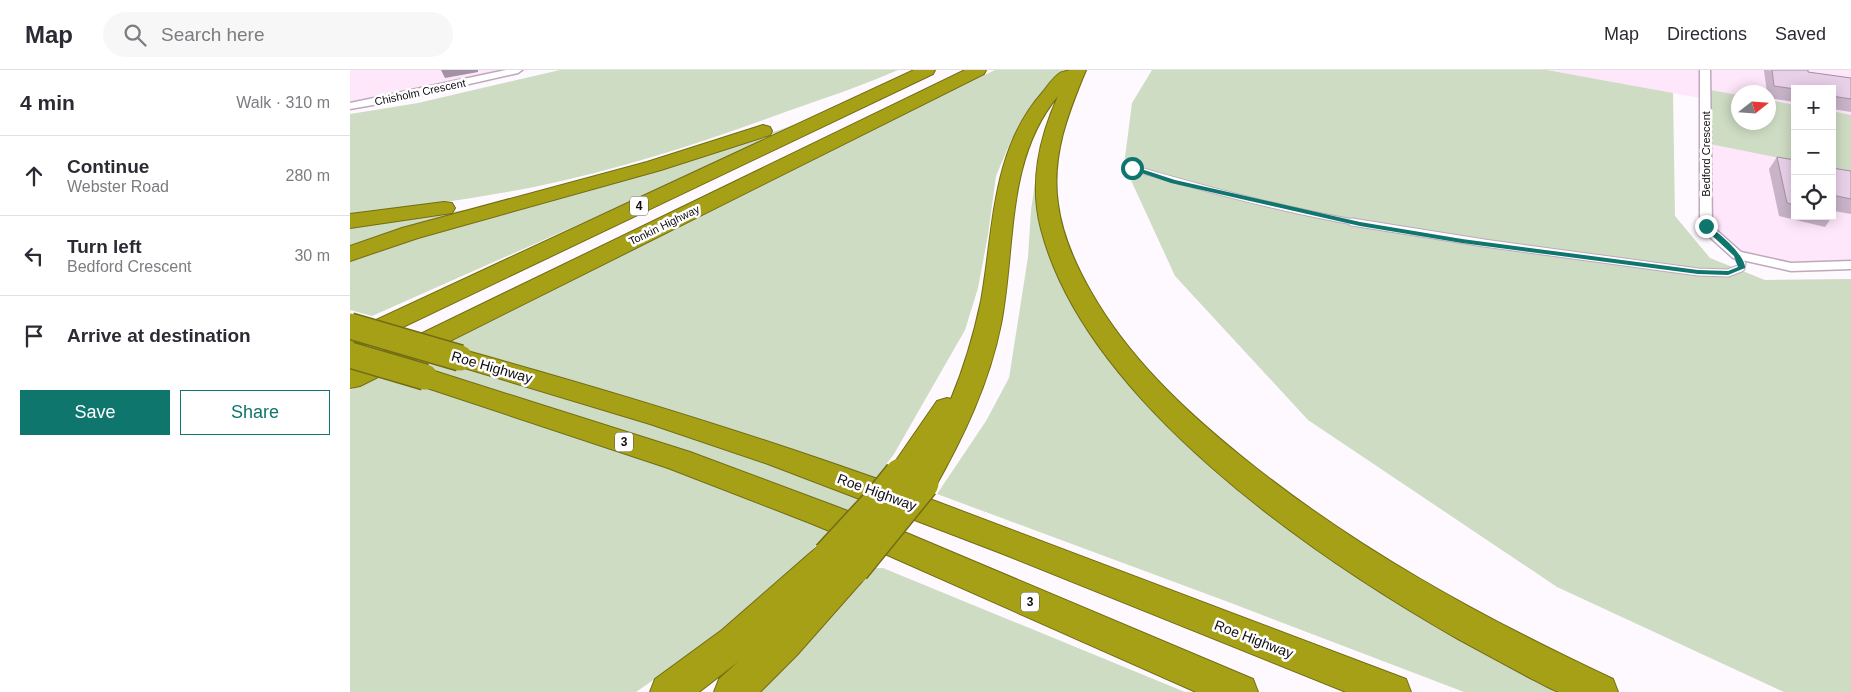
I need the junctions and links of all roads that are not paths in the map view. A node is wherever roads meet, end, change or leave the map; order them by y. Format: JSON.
{"nodes":[{"id":1,"x":518,"y":70,"type":"edge"},
{"id":2,"x":916,"y":70,"type":"edge"},
{"id":3,"x":927,"y":70,"type":"edge"},
{"id":4,"x":978,"y":70,"type":"edge"},
{"id":5,"x":1072,"y":70,"type":"edge"},
{"id":6,"x":1078,"y":70,"type":"edge"},
{"id":7,"x":1705,"y":70,"type":"edge"},
{"id":8,"x":350,"y":106,"type":"edge"},
{"id":9,"x":725,"y":144,"type":"junction"},
{"id":10,"x":1132,"y":168,"type":"dead end"},
{"id":11,"x":350,"y":221,"type":"edge"},
{"id":12,"x":350,"y":254,"type":"edge"},
{"id":13,"x":1737,"y":255,"type":"junction"},
{"id":14,"x":1851,"y":265,"type":"edge"},
{"id":15,"x":350,"y":326,"type":"edge"},
{"id":16,"x":350,"y":342,"type":"edge"},
{"id":17,"x":350,"y":355,"type":"edge"},
{"id":18,"x":350,"y":379,"type":"edge"},
{"id":19,"x":841,"y":563,"type":"junction"},
{"id":20,"x":1240,"y":633,"type":"junction"},
{"id":21,"x":669,"y":692,"type":"edge"},
{"id":22,"x":734,"y":692,"type":"edge"},
{"id":23,"x":1239,"y":692,"type":"edge"},
{"id":24,"x":1348,"y":692,"type":"edge"},
{"id":25,"x":1392,"y":692,"type":"edge"},
{"id":26,"x":1599,"y":692,"type":"edge"}],
"edges":[{"from":1,"to":8,"type":"street","name":"Chisholm Crescent"},
{"from":2,"to":9,"type":"highway"},
{"from":3,"to":16,"type":"highway","name":"Tonkin Highway","number":"4"},
{"from":4,"to":18,"type":"highway","name":"Tonkin Highway","number":"4"},
{"from":5,"to":19,"type":"highway","bridge":true},
{"from":6,"to":26,"type":"highway"},
{"from":7,"to":13,"type":"street","name":"Bedford Crescent"},
{"from":9,"to":11,"type":"highway"},
{"from":9,"to":12,"type":"highway"},
{"from":10,"to":13,"type":"lane"},
{"from":13,"to":14,"type":"street"},
{"from":15,"to":20,"type":"highway","name":"Roe Highway","bridge":true},
{"from":17,"to":23,"type":"highway","name":"Roe Highway","number":"3","bridge":true},
{"from":19,"to":21,"type":"highway"},
{"from":19,"to":22,"type":"highway"},
{"from":20,"to":24,"type":"highway"},
{"from":20,"to":25,"type":"highway","name":"Roe Highway"}]}
